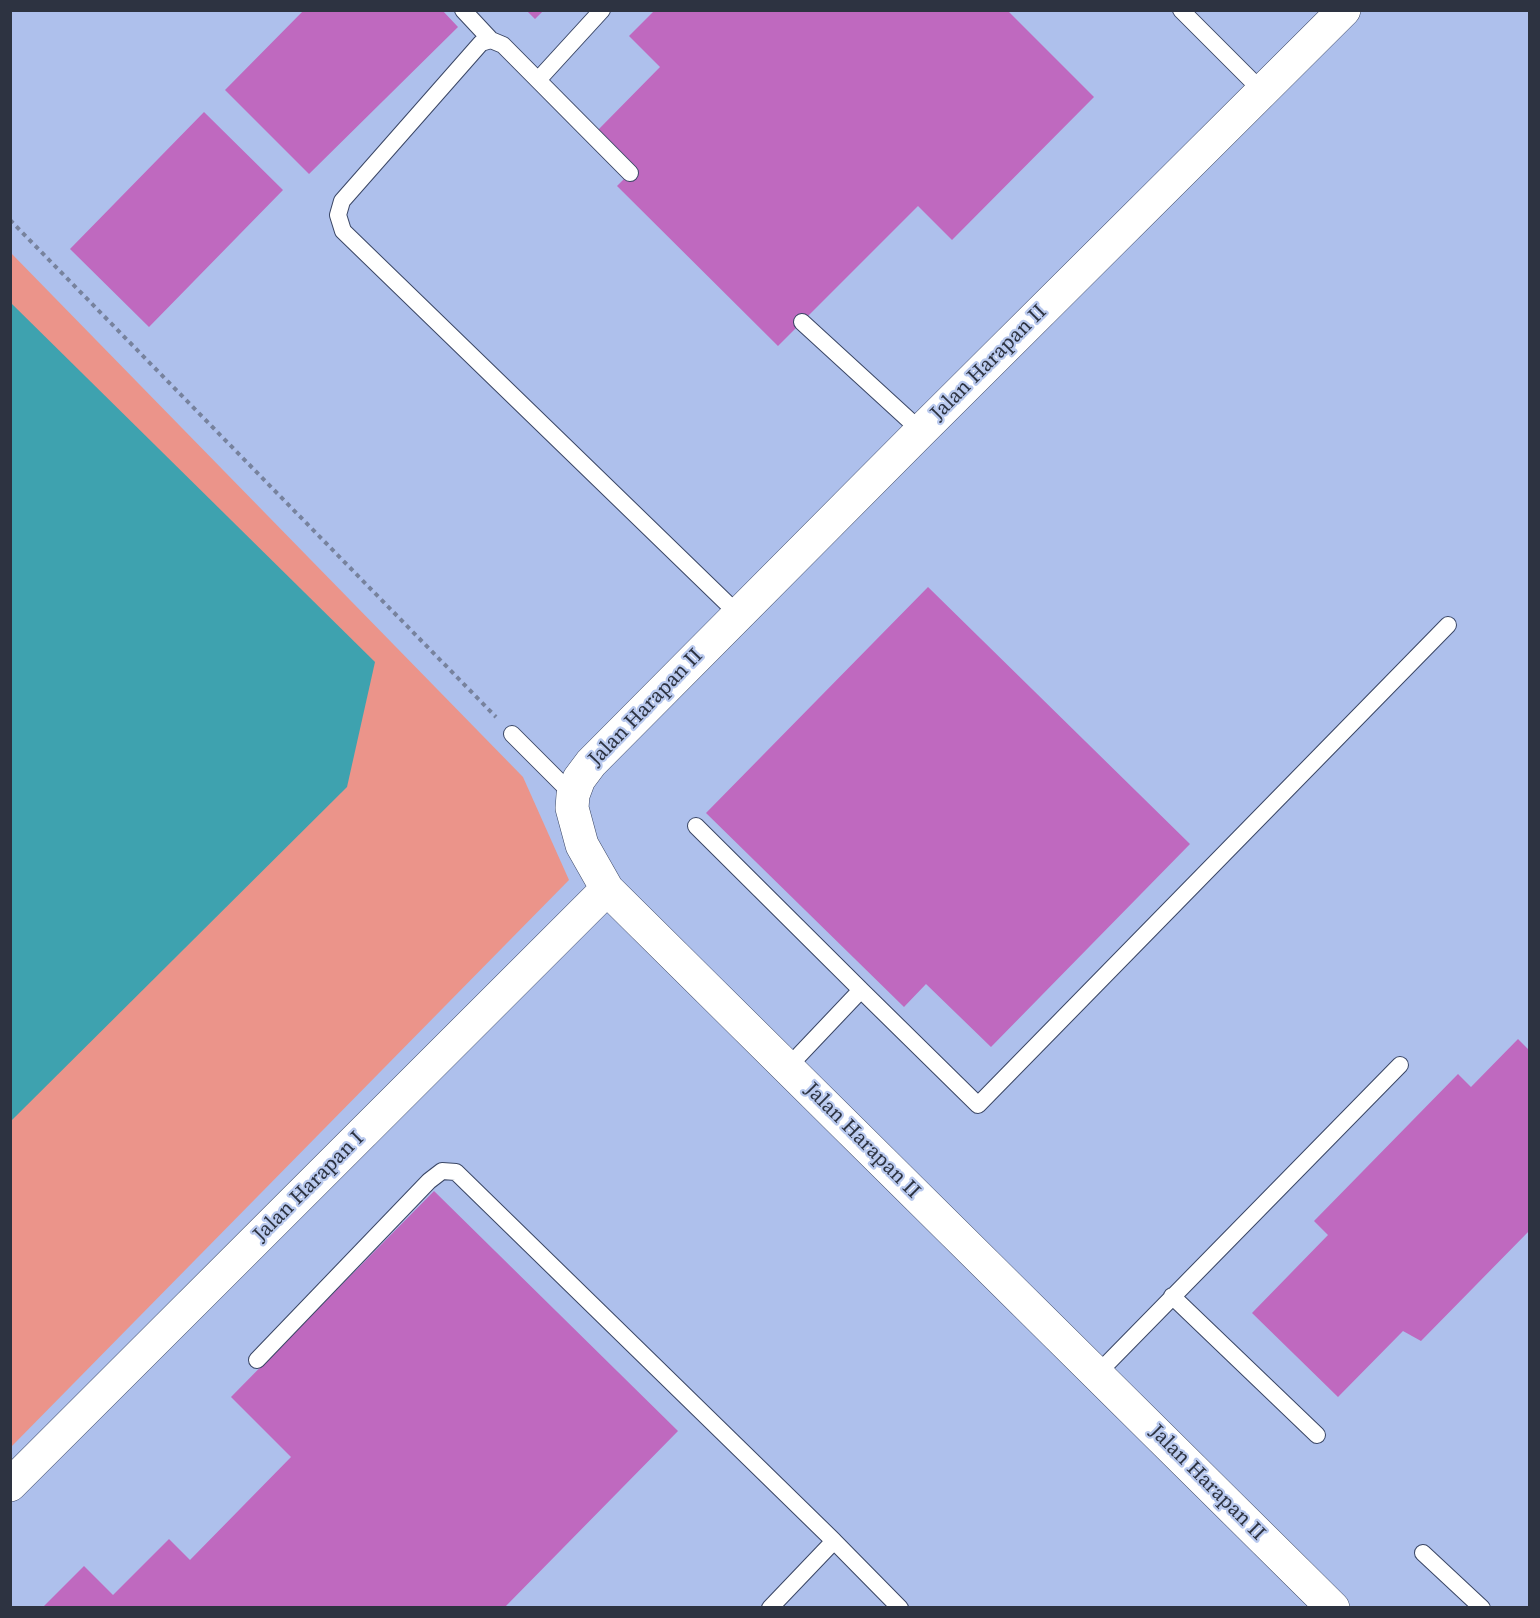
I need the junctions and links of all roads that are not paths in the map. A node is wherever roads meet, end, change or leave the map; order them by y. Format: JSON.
{"nodes":[{"id":1,"x":463,"y":10,"type":"edge"},
{"id":2,"x":602,"y":10,"type":"edge"},
{"id":3,"x":1181,"y":10,"type":"edge"},
{"id":4,"x":1344,"y":10,"type":"edge"},
{"id":5,"x":491,"y":40,"type":"junction"},
{"id":6,"x":538,"y":80,"type":"junction"},
{"id":7,"x":1263,"y":92,"type":"junction"},
{"id":8,"x":630,"y":173,"type":"dead end"},
{"id":9,"x":801,"y":322,"type":"dead end"},
{"id":10,"x":921,"y":430,"type":"junction"},
{"id":11,"x":738,"y":614,"type":"junction"},
{"id":12,"x":1448,"y":625,"type":"dead end"},
{"id":13,"x":512,"y":734,"type":"road end"},
{"id":14,"x":573,"y":795,"type":"junction"},
{"id":15,"x":696,"y":826,"type":"dead end"},
{"id":16,"x":607,"y":889,"type":"junction"},
{"id":17,"x":861,"y":990,"type":"junction"},
{"id":18,"x":1400,"y":1065,"type":"dead end"},
{"id":19,"x":788,"y":1067,"type":"junction"},
{"id":20,"x":1172,"y":1296,"type":"junction"},
{"id":21,"x":257,"y":1360,"type":"dead end"},
{"id":22,"x":1097,"y":1374,"type":"junction"},
{"id":23,"x":1317,"y":1435,"type":"dead end"},
{"id":24,"x":10,"y":1485,"type":"edge"},
{"id":25,"x":834,"y":1541,"type":"junction"},
{"id":26,"x":1423,"y":1553,"type":"dead end"},
{"id":27,"x":770,"y":1608,"type":"edge"},
{"id":28,"x":900,"y":1608,"type":"edge"},
{"id":29,"x":1333,"y":1608,"type":"edge"},
{"id":30,"x":1482,"y":1608,"type":"edge"}],
"edges":[{"from":1,"to":5,"type":"lane"},
{"from":2,"to":6,"type":"lane"},
{"from":3,"to":7,"type":"lane"},
{"from":4,"to":7,"type":"street","name":"Jalan Harapan II"},
{"from":5,"to":6,"type":"lane"},
{"from":5,"to":11,"type":"lane"},
{"from":6,"to":8,"type":"lane"},
{"from":7,"to":10,"type":"street","name":"Jalan Harapan II"},
{"from":9,"to":10,"type":"lane"},
{"from":10,"to":11,"type":"street","name":"Jalan Harapan II"},
{"from":11,"to":14,"type":"street","name":"Jalan Harapan II"},
{"from":12,"to":17,"type":"lane"},
{"from":13,"to":14,"type":"lane"},
{"from":14,"to":16,"type":"street","name":"Jalan Harapan II"},
{"from":15,"to":17,"type":"lane"},
{"from":16,"to":19,"type":"street","name":"Jalan Harapan II"},
{"from":16,"to":24,"type":"street","name":"Jalan Harapan I"},
{"from":17,"to":19,"type":"lane"},
{"from":18,"to":20,"type":"lane"},
{"from":19,"to":22,"type":"street","name":"Jalan Harapan II"},
{"from":20,"to":22,"type":"lane"},
{"from":20,"to":23,"type":"lane"},
{"from":21,"to":25,"type":"lane"},
{"from":22,"to":29,"type":"street","name":"Jalan Harapan II"},
{"from":25,"to":27,"type":"lane"},
{"from":25,"to":28,"type":"lane"},
{"from":26,"to":30,"type":"lane"}]}
